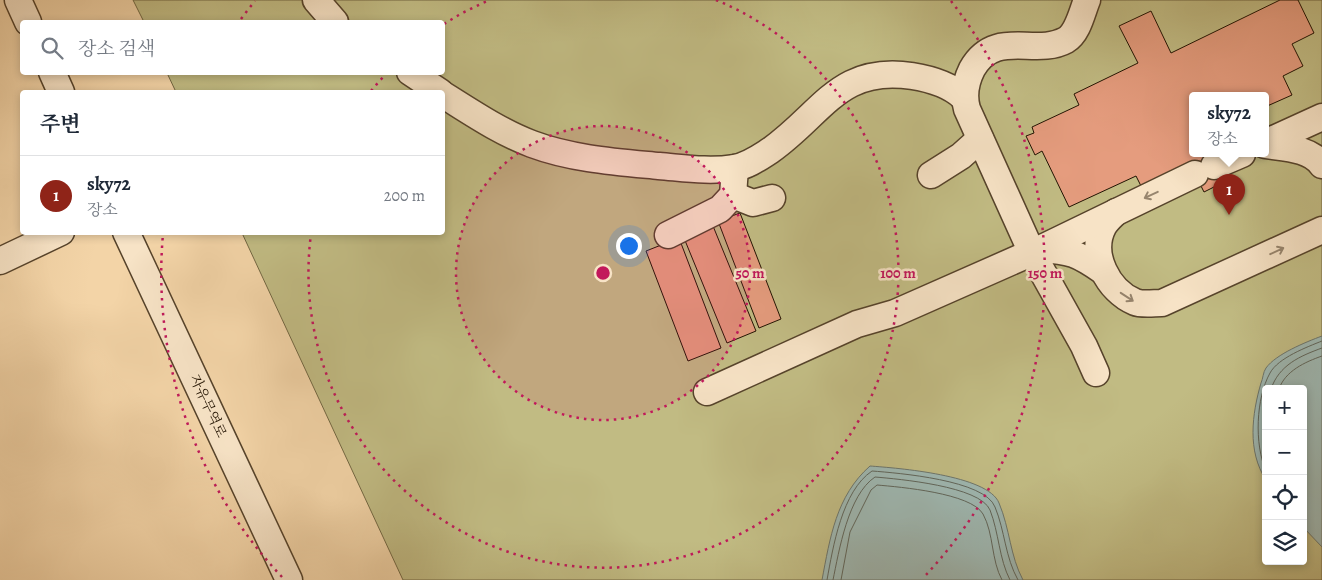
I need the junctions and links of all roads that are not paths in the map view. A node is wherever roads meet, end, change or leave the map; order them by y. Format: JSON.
{"nodes":[{"id":1,"x":18,"y":0,"type":"edge"},
{"id":2,"x":316,"y":0,"type":"edge"},
{"id":3,"x":1087,"y":0,"type":"edge"},
{"id":4,"x":27,"y":20,"type":"edge"},
{"id":5,"x":333,"y":20,"type":"edge"},
{"id":6,"x":53,"y":75,"type":"edge"},
{"id":7,"x":414,"y":75,"type":"edge"},
{"id":8,"x":60,"y":90,"type":"edge"},
{"id":9,"x":437,"y":90,"type":"edge"},
{"id":10,"x":445,"y":96,"type":"edge"},
{"id":11,"x":963,"y":97,"type":"junction"},
{"id":12,"x":1322,"y":117,"type":"edge"},
{"id":13,"x":980,"y":139,"type":"junction"},
{"id":14,"x":1269,"y":142,"type":"edge"},
{"id":15,"x":1269,"y":145,"type":"edge"},
{"id":16,"x":1235,"y":157,"type":"edge"},
{"id":17,"x":1322,"y":165,"type":"edge"},
{"id":18,"x":736,"y":168,"type":"junction"},
{"id":19,"x":931,"y":175,"type":"dead end"},
{"id":20,"x":733,"y":195,"type":"junction"},
{"id":21,"x":772,"y":198,"type":"dead end"},
{"id":22,"x":1116,"y":212,"type":"junction"},
{"id":23,"x":1322,"y":230,"type":"edge"},
{"id":24,"x":55,"y":235,"type":"edge"},
{"id":25,"x":127,"y":235,"type":"edge"},
{"id":26,"x":668,"y":235,"type":"dead end"},
{"id":27,"x":1036,"y":251,"type":"junction"},
{"id":28,"x":0,"y":261,"type":"edge"},
{"id":29,"x":1103,"y":271,"type":"junction"},
{"id":30,"x":1096,"y":373,"type":"dead end"},
{"id":31,"x":707,"y":392,"type":"dead end"},
{"id":32,"x":289,"y":580,"type":"edge"}],
"edges":[{"from":1,"to":4,"type":"lane"},
{"from":2,"to":5,"type":"lane"},
{"from":3,"to":11,"type":"lane"},
{"from":6,"to":8,"type":"lane"},
{"from":7,"to":9,"type":"lane"},
{"from":10,"to":18,"type":"lane"},
{"from":11,"to":13,"type":"lane"},
{"from":11,"to":18,"type":"lane"},
{"from":12,"to":14,"type":"lane"},
{"from":13,"to":19,"type":"lane"},
{"from":13,"to":27,"type":"lane"},
{"from":15,"to":17,"type":"lane"},
{"from":16,"to":22,"type":"lane","one_way":true},
{"from":18,"to":20,"type":"lane"},
{"from":20,"to":21,"type":"lane"},
{"from":20,"to":26,"type":"lane"},
{"from":22,"to":27,"type":"lane"},
{"from":22,"to":29,"type":"lane"},
{"from":29,"to":23,"type":"lane","one_way":true},
{"from":24,"to":28,"type":"lane"},
{"from":25,"to":32,"type":"lane","name":"자유무역로"},
{"from":27,"to":29,"type":"lane"},
{"from":27,"to":30,"type":"lane"},
{"from":27,"to":31,"type":"lane"}]}
